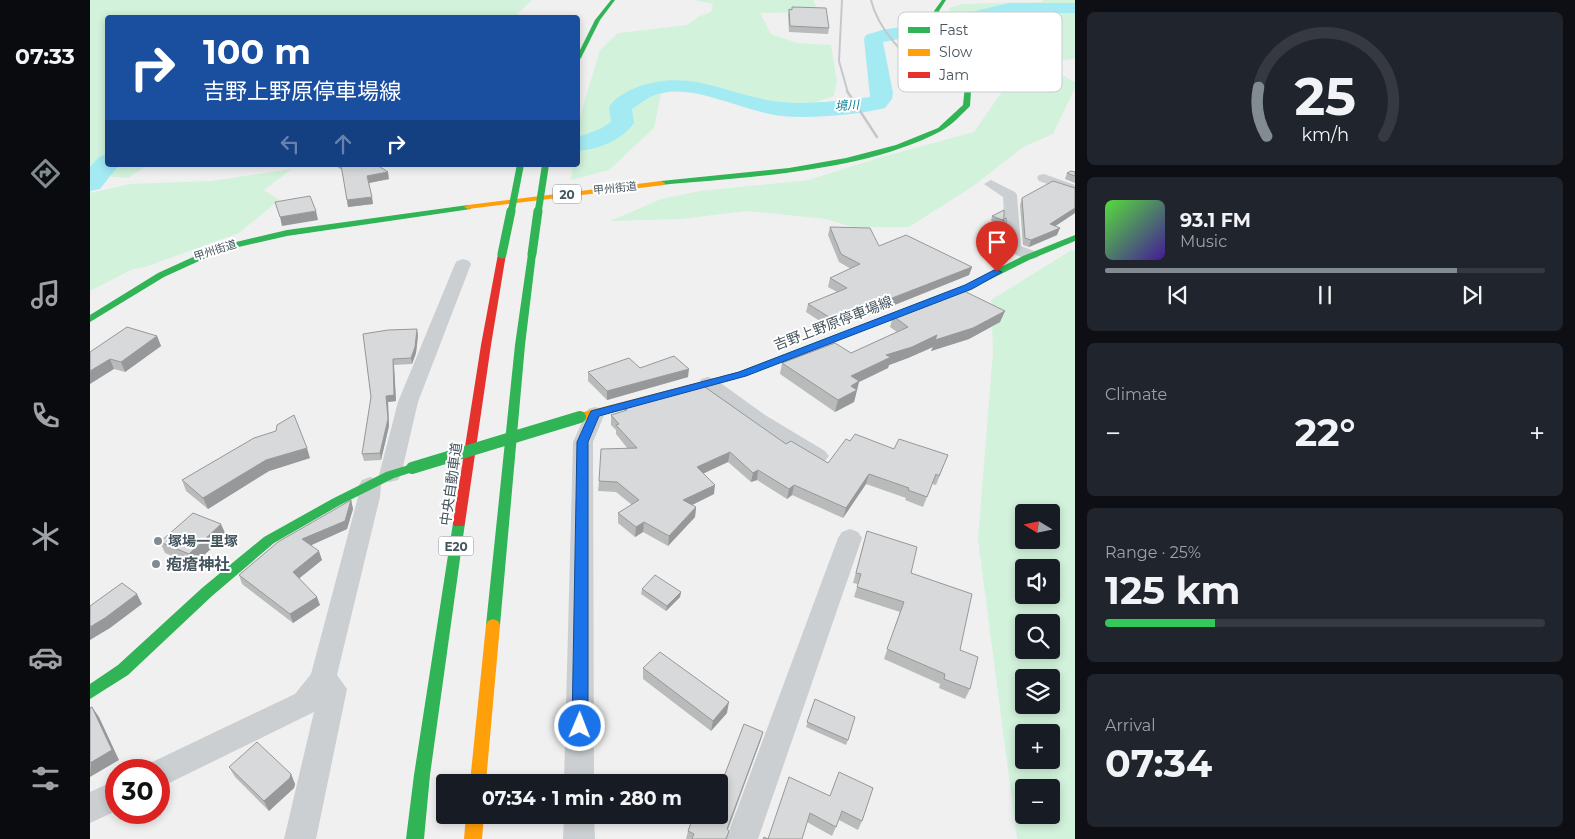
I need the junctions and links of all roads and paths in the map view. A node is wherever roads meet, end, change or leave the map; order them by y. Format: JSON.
{"nodes":[{"id":1,"x":613,"y":0,"type":"edge"},
{"id":2,"x":944,"y":0,"type":"edge"},
{"id":3,"x":935,"y":12,"type":"edge"},
{"id":4,"x":580,"y":53,"type":"edge"},
{"id":5,"x":972,"y":92,"type":"edge"},
{"id":6,"x":521,"y":167,"type":"edge"},
{"id":7,"x":546,"y":167,"type":"edge"},
{"id":8,"x":1044,"y":178,"type":"dead end"},
{"id":9,"x":991,"y":184,"type":"dead end"},
{"id":10,"x":1075,"y":190,"type":"edge"},
{"id":11,"x":1075,"y":238,"type":"edge"},
{"id":12,"x":1032,"y":255,"type":"junction"},
{"id":13,"x":463,"y":264,"type":"dead end"},
{"id":14,"x":90,"y":320,"type":"edge"},
{"id":15,"x":708,"y":383,"type":"junction"},
{"id":16,"x":587,"y":415,"type":"junction"},
{"id":17,"x":818,"y":456,"type":"edge"},
{"id":18,"x":380,"y":480,"type":"junction"},
{"id":19,"x":850,"y":538,"type":"dead end"},
{"id":20,"x":323,"y":679,"type":"junction"},
{"id":21,"x":90,"y":692,"type":"edge"},
{"id":22,"x":170,"y":769,"type":"edge"},
{"id":23,"x":479,"y":774,"type":"edge"},
{"id":24,"x":579,"y":774,"type":"edge"},
{"id":25,"x":105,"y":800,"type":"edge"},
{"id":26,"x":90,"y":808,"type":"edge"},
{"id":27,"x":474,"y":824,"type":"edge"},
{"id":28,"x":579,"y":824,"type":"edge"},
{"id":29,"x":300,"y":839,"type":"edge"},
{"id":30,"x":415,"y":839,"type":"edge"},
{"id":31,"x":473,"y":839,"type":"edge"},
{"id":32,"x":579,"y":839,"type":"edge"},
{"id":33,"x":742,"y":839,"type":"edge"}],
"edges":[{"from":1,"to":4,"type":"main road"},
{"from":2,"to":3,"type":"main road","name":"甲州街道","number":"20"},
{"from":5,"to":14,"type":"main road","name":"甲州街道","number":"20"},
{"from":6,"to":30,"type":"main road","name":"中央自動車道","number":"E20","bridge":true},
{"from":7,"to":23,"type":"main road","bridge":true},
{"from":8,"to":10,"type":"street"},
{"from":9,"to":12,"type":"street"},
{"from":11,"to":12,"type":"main road","name":"吉野上野原停車場線"},
{"from":12,"to":15,"type":"main road","name":"吉野上野原停車場線"},
{"from":13,"to":18,"type":"street"},
{"from":15,"to":16,"type":"main road","name":"吉野上野原停車場線"},
{"from":15,"to":17,"type":"street"},
{"from":16,"to":18,"type":"main road","name":"吉野上野原停車場線","bridge":true},
{"from":16,"to":24,"type":"street"},
{"from":18,"to":20,"type":"street"},
{"from":18,"to":21,"type":"main road"},
{"from":19,"to":33,"type":"street"},
{"from":20,"to":22,"type":"street"},
{"from":20,"to":29,"type":"street"},
{"from":25,"to":26,"type":"street"},
{"from":27,"to":31,"type":"main road"},
{"from":28,"to":32,"type":"street"}]}
